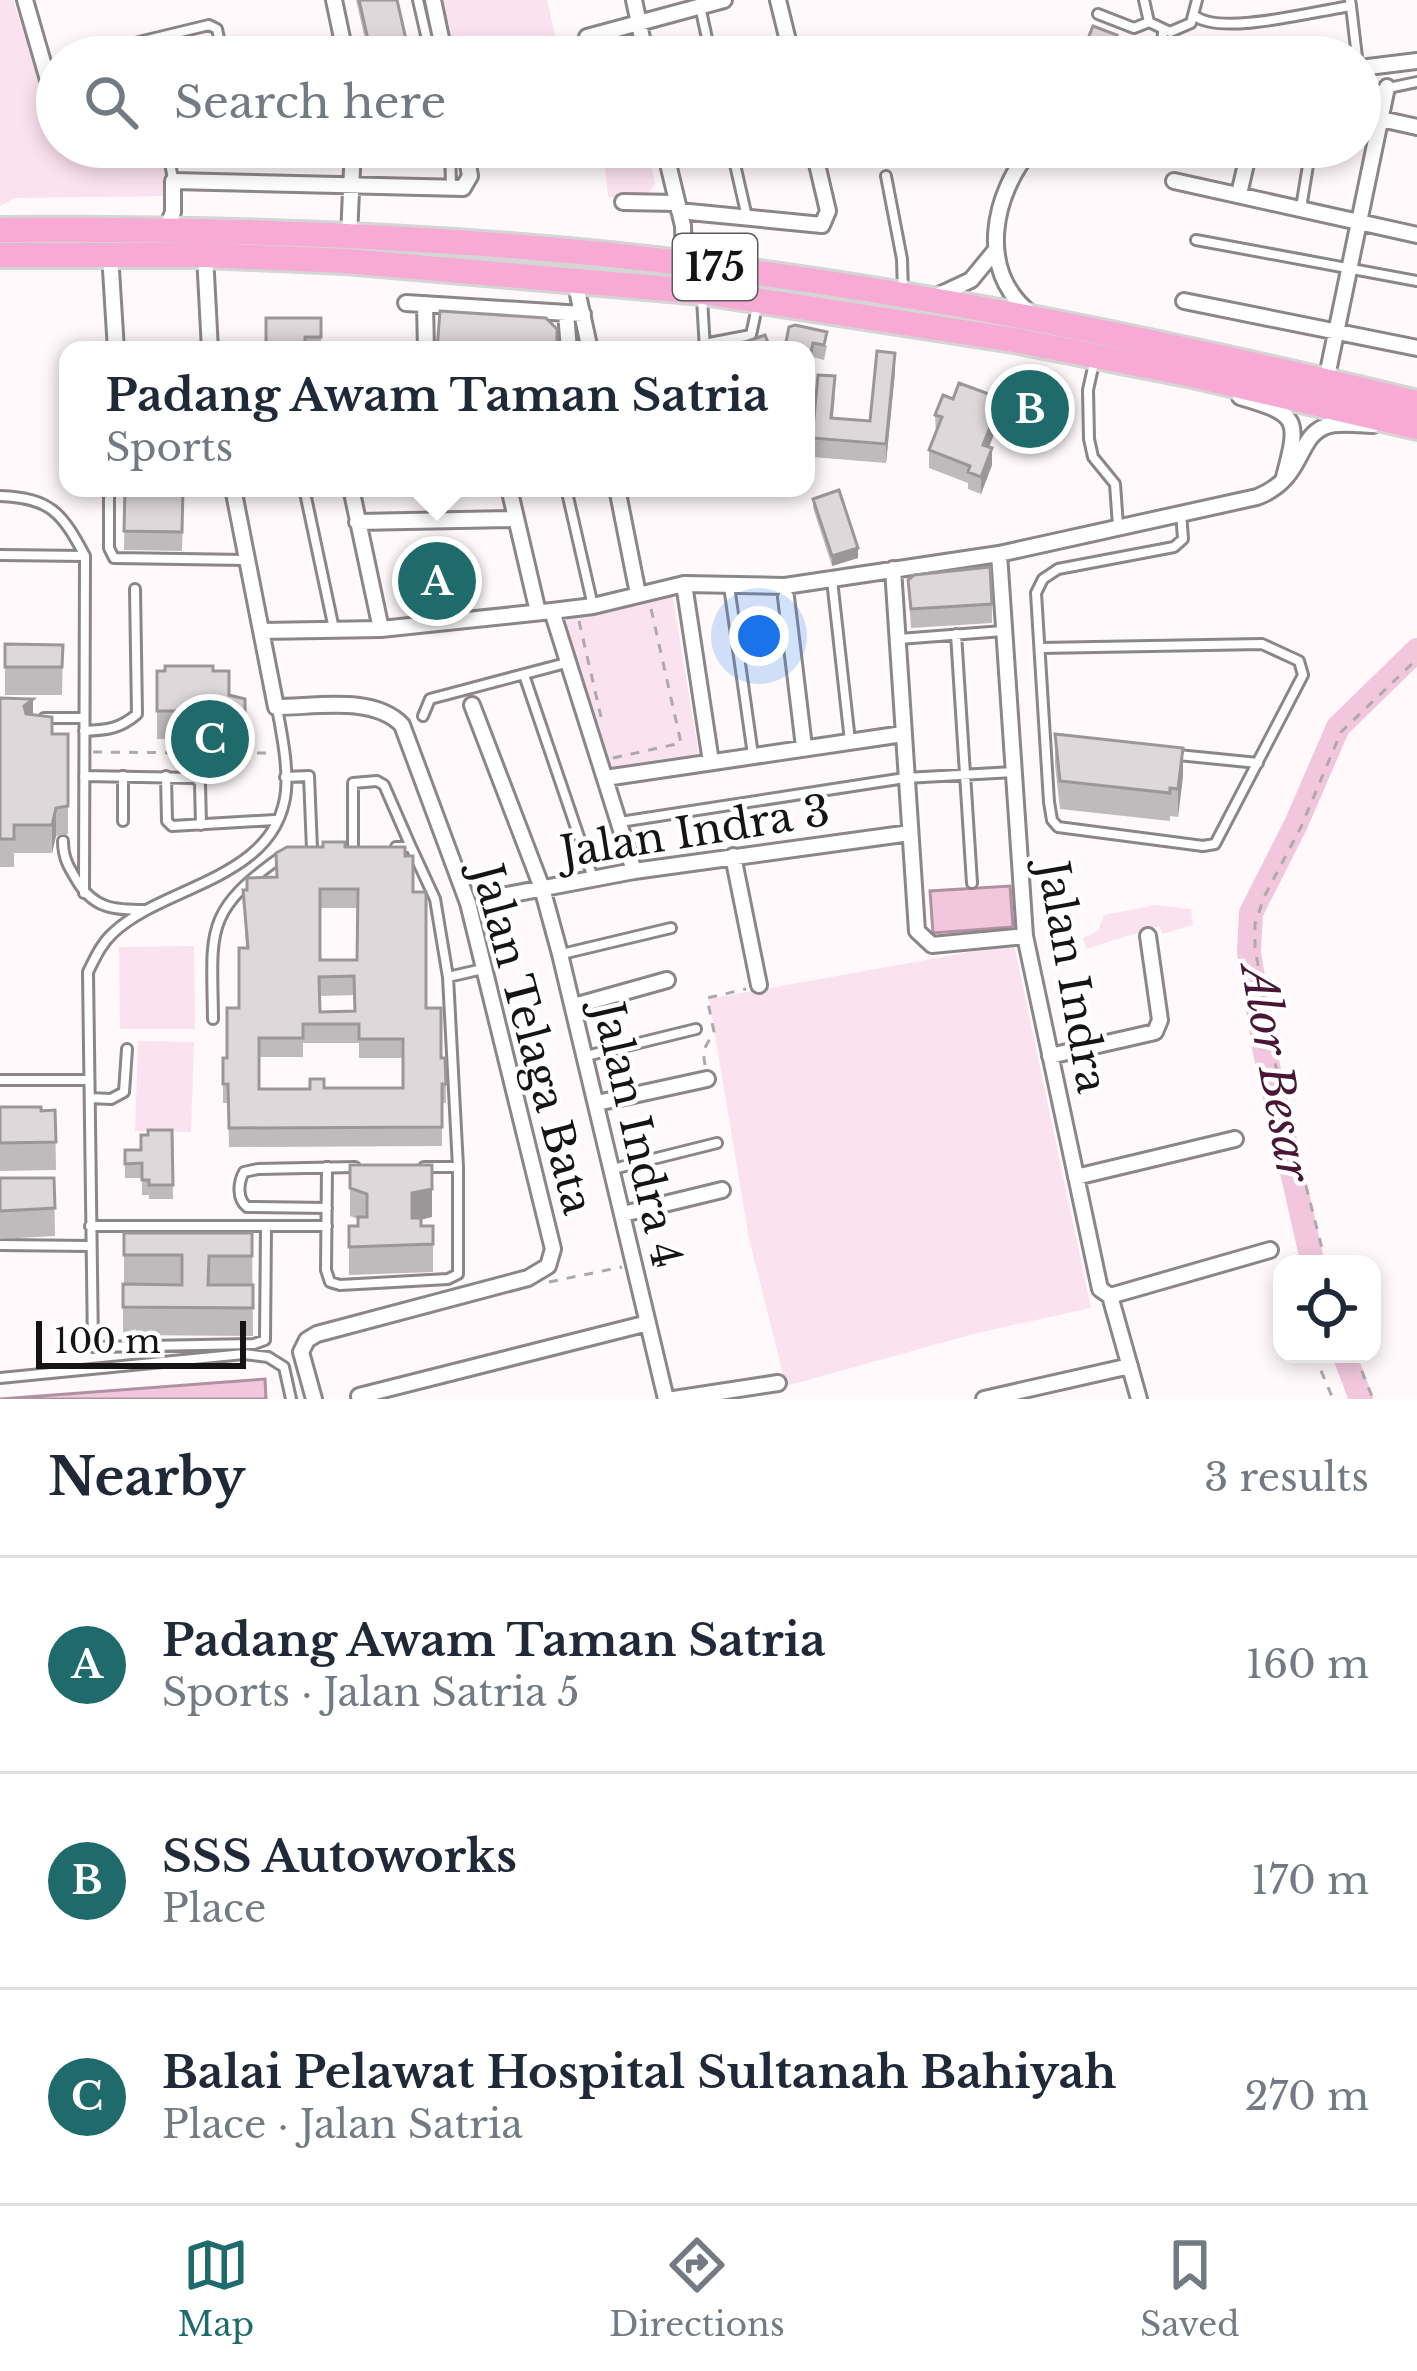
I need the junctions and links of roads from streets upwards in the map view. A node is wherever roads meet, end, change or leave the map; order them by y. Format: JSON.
{"nodes":[{"id":1,"x":334,"y":0,"type":"edge"},
{"id":2,"x":433,"y":0,"type":"edge"},
{"id":3,"x":634,"y":0,"type":"edge"},
{"id":4,"x":724,"y":0,"type":"edge"},
{"id":5,"x":778,"y":0,"type":"edge"},
{"id":6,"x":31,"y":1,"type":"edge"},
{"id":7,"x":640,"y":22,"type":"junction"},
{"id":8,"x":42,"y":36,"type":"edge"},
{"id":9,"x":342,"y":36,"type":"edge"},
{"id":10,"x":441,"y":36,"type":"edge"},
{"id":11,"x":591,"y":36,"type":"edge"},
{"id":12,"x":642,"y":36,"type":"edge"},
{"id":13,"x":787,"y":36,"type":"edge"},
{"id":14,"x":1417,"y":61,"type":"edge"},
{"id":15,"x":1381,"y":65,"type":"edge"},
{"id":16,"x":1387,"y":87,"type":"road end"},
{"id":17,"x":1381,"y":119,"type":"joint"},
{"id":18,"x":1417,"y":127,"type":"edge"},
{"id":19,"x":353,"y":168,"type":"edge"},
{"id":20,"x":467,"y":168,"type":"edge"},
{"id":21,"x":669,"y":168,"type":"edge"},
{"id":22,"x":818,"y":168,"type":"edge"},
{"id":23,"x":1019,"y":168,"type":"edge"},
{"id":24,"x":1245,"y":168,"type":"edge"},
{"id":25,"x":1370,"y":168,"type":"edge"},
{"id":26,"x":1174,"y":181,"type":"dead end"},
{"id":27,"x":353,"y":184,"type":"junction"},
{"id":28,"x":1239,"y":194,"type":"junction"},
{"id":29,"x":623,"y":202,"type":"dead end"},
{"id":30,"x":677,"y":207,"type":"junction"},
{"id":31,"x":1358,"y":223,"type":"junction"},
{"id":32,"x":0,"y":230,"type":"edge"},
{"id":33,"x":166,"y":230,"type":"junction"},
{"id":34,"x":349,"y":236,"type":"junction"},
{"id":35,"x":1417,"y":236,"type":"edge"},
{"id":36,"x":994,"y":252,"type":"junction"},
{"id":37,"x":110,"y":254,"type":"junction"},
{"id":38,"x":0,"y":255,"type":"edge"},
{"id":39,"x":205,"y":255,"type":"junction"},
{"id":40,"x":684,"y":263,"type":"junction"},
{"id":41,"x":575,"y":280,"type":"junction"},
{"id":42,"x":903,"y":296,"type":"junction"},
{"id":43,"x":1184,"y":301,"type":"dead end"},
{"id":44,"x":406,"y":303,"type":"dead end"},
{"id":45,"x":425,"y":304,"type":"junction"},
{"id":46,"x":574,"y":314,"type":"junction"},
{"id":47,"x":1045,"y":321,"type":"junction"},
{"id":48,"x":1336,"y":331,"type":"junction"},
{"id":49,"x":115,"y":341,"type":"edge"},
{"id":50,"x":210,"y":341,"type":"edge"},
{"id":51,"x":426,"y":341,"type":"edge"},
{"id":52,"x":570,"y":341,"type":"edge"},
{"id":53,"x":586,"y":341,"type":"edge"},
{"id":54,"x":1417,"y":348,"type":"edge"},
{"id":55,"x":1188,"y":374,"type":"junction"},
{"id":56,"x":1327,"y":381,"type":"junction"},
{"id":57,"x":1416,"y":419,"type":"edge"},
{"id":58,"x":1282,"y":482,"type":"junction"},
{"id":59,"x":234,"y":497,"type":"edge"},
{"id":60,"x":353,"y":497,"type":"edge"},
{"id":61,"x":510,"y":497,"type":"edge"},
{"id":62,"x":619,"y":497,"type":"edge"},
{"id":63,"x":514,"y":519,"type":"junction"},
{"id":64,"x":357,"y":522,"type":"junction"},
{"id":65,"x":999,"y":554,"type":"junction"},
{"id":66,"x":893,"y":568,"type":"junction"},
{"id":67,"x":684,"y":584,"type":"junction"},
{"id":68,"x":786,"y":597,"type":"dead end"},
{"id":69,"x":644,"y":599,"type":"junction"},
{"id":70,"x":545,"y":612,"type":"junction"},
{"id":71,"x":381,"y":629,"type":"junction"},
{"id":72,"x":262,"y":631,"type":"junction"},
{"id":73,"x":472,"y":706,"type":"road end"},
{"id":74,"x":903,"y":734,"type":"junction"},
{"id":75,"x":804,"y":747,"type":"junction"},
{"id":76,"x":711,"y":762,"type":"junction"},
{"id":77,"x":605,"y":778,"type":"junction"},
{"id":78,"x":910,"y":833,"type":"junction"},
{"id":79,"x":733,"y":856,"type":"junction"},
{"id":80,"x":634,"y":871,"type":"junction"},
{"id":81,"x":542,"y":888,"type":"junction"},
{"id":82,"x":491,"y":898,"type":"dead end"},
{"id":83,"x":1025,"y":936,"type":"junction"},
{"id":84,"x":1148,"y":936,"type":"dead end"},
{"id":85,"x":668,"y":980,"type":"dead end"},
{"id":86,"x":759,"y":986,"type":"road end"},
{"id":87,"x":574,"y":1006,"type":"junction"},
{"id":88,"x":1051,"y":1056,"type":"junction"},
{"id":89,"x":707,"y":1078,"type":"road end"},
{"id":90,"x":597,"y":1103,"type":"junction"},
{"id":91,"x":1235,"y":1139,"type":"dead end"},
{"id":92,"x":1076,"y":1177,"type":"junction"},
{"id":93,"x":722,"y":1190,"type":"dead end"},
{"id":94,"x":623,"y":1214,"type":"junction"},
{"id":95,"x":1270,"y":1250,"type":"dead end"},
{"id":96,"x":1110,"y":1296,"type":"junction"},
{"id":97,"x":648,"y":1323,"type":"junction"},
{"id":98,"x":1130,"y":1366,"type":"junction"},
{"id":99,"x":778,"y":1383,"type":"dead end"},
{"id":100,"x":359,"y":1396,"type":"dead end"},
{"id":101,"x":314,"y":1399,"type":"edge"},
{"id":102,"x":670,"y":1399,"type":"edge"},
{"id":103,"x":984,"y":1399,"type":"edge"},
{"id":104,"x":1139,"y":1399,"type":"edge"}],
"edges":[{"from":1,"to":9,"type":"street"},
{"from":2,"to":10,"type":"street"},
{"from":3,"to":7,"type":"street"},
{"from":4,"to":7,"type":"street"},
{"from":5,"to":13,"type":"street"},
{"from":6,"to":8,"type":"street"},
{"from":7,"to":11,"type":"street"},
{"from":7,"to":12,"type":"street"},
{"from":14,"to":15,"type":"street"},
{"from":16,"to":17,"type":"street"},
{"from":17,"to":18,"type":"street"},
{"from":19,"to":27,"type":"street"},
{"from":20,"to":27,"type":"street"},
{"from":21,"to":30,"type":"street"},
{"from":22,"to":30,"type":"street"},
{"from":23,"to":36,"type":"street"},
{"from":24,"to":28,"type":"street"},
{"from":25,"to":31,"type":"street"},
{"from":26,"to":28,"type":"street"},
{"from":27,"to":33,"type":"street"},
{"from":27,"to":34,"type":"street"},
{"from":28,"to":31,"type":"street"},
{"from":29,"to":30,"type":"street"},
{"from":30,"to":40,"type":"street"},
{"from":31,"to":35,"type":"street"},
{"from":31,"to":48,"type":"street"},
{"from":32,"to":33,"type":"highway","number":"175"},
{"from":33,"to":34,"type":"highway","number":"175"},
{"from":34,"to":40,"type":"highway","number":"175"},
{"from":36,"to":42,"type":"street"},
{"from":36,"to":47,"type":"street"},
{"from":37,"to":38,"type":"highway","number":"175"},
{"from":37,"to":39,"type":"highway","number":"175"},
{"from":37,"to":49,"type":"street"},
{"from":39,"to":41,"type":"highway","number":"175"},
{"from":39,"to":50,"type":"street"},
{"from":40,"to":42,"type":"highway","number":"175"},
{"from":41,"to":46,"type":"street"},
{"from":41,"to":55,"type":"highway","number":"175"},
{"from":42,"to":47,"type":"highway","number":"175"},
{"from":43,"to":48,"type":"street"},
{"from":44,"to":45,"type":"street"},
{"from":45,"to":46,"type":"street"},
{"from":45,"to":51,"type":"street"},
{"from":46,"to":52,"type":"street"},
{"from":46,"to":53,"type":"street"},
{"from":47,"to":56,"type":"highway","number":"175"},
{"from":48,"to":54,"type":"street"},
{"from":48,"to":56,"type":"street"},
{"from":55,"to":57,"type":"highway","number":"175"},
{"from":55,"to":58,"type":"street"},
{"from":56,"to":57,"type":"highway","number":"175"},
{"from":57,"to":58,"type":"street"},
{"from":58,"to":65,"type":"street"},
{"from":59,"to":72,"type":"street"},
{"from":60,"to":64,"type":"street"},
{"from":61,"to":63,"type":"street"},
{"from":62,"to":69,"type":"street"},
{"from":63,"to":64,"type":"street"},
{"from":63,"to":70,"type":"street"},
{"from":64,"to":71,"type":"street"},
{"from":65,"to":66,"type":"street"},
{"from":65,"to":83,"type":"street","name":"Jalan Indra"},
{"from":66,"to":67,"type":"street"},
{"from":66,"to":74,"type":"street"},
{"from":67,"to":69,"type":"street"},
{"from":67,"to":76,"type":"street"},
{"from":68,"to":75,"type":"street"},
{"from":69,"to":70,"type":"street"},
{"from":70,"to":71,"type":"street"},
{"from":70,"to":77,"type":"street"},
{"from":71,"to":72,"type":"street"},
{"from":72,"to":101,"type":"street","name":"Jalan Telaga Bata"},
{"from":73,"to":81,"type":"street","name":"Jalan Indra 4"},
{"from":74,"to":75,"type":"street"},
{"from":74,"to":78,"type":"street"},
{"from":75,"to":76,"type":"street"},
{"from":76,"to":77,"type":"street"},
{"from":77,"to":80,"type":"street"},
{"from":78,"to":79,"type":"street","name":"Jalan Indra 3"},
{"from":78,"to":83,"type":"street"},
{"from":79,"to":80,"type":"street","name":"Jalan Indra 3"},
{"from":79,"to":86,"type":"street"},
{"from":80,"to":81,"type":"street","name":"Jalan Indra 3"},
{"from":81,"to":82,"type":"street","name":"Jalan Indra 3"},
{"from":81,"to":87,"type":"street","name":"Jalan Indra 4"},
{"from":83,"to":88,"type":"street","name":"Jalan Indra"},
{"from":84,"to":88,"type":"street"},
{"from":85,"to":87,"type":"street"},
{"from":87,"to":90,"type":"street","name":"Jalan Indra 4"},
{"from":88,"to":92,"type":"street","name":"Jalan Indra"},
{"from":89,"to":90,"type":"street"},
{"from":90,"to":94,"type":"street","name":"Jalan Indra 4"},
{"from":91,"to":92,"type":"street"},
{"from":92,"to":96,"type":"street","name":"Jalan Indra"},
{"from":93,"to":94,"type":"street"},
{"from":94,"to":97,"type":"street","name":"Jalan Indra 4"},
{"from":95,"to":96,"type":"street"},
{"from":96,"to":98,"type":"street","name":"Jalan Indra"},
{"from":97,"to":100,"type":"street"},
{"from":97,"to":102,"type":"street","name":"Jalan Indra 4"},
{"from":98,"to":103,"type":"street"},
{"from":98,"to":104,"type":"street","name":"Jalan Indra"},
{"from":99,"to":102,"type":"street"}]}
